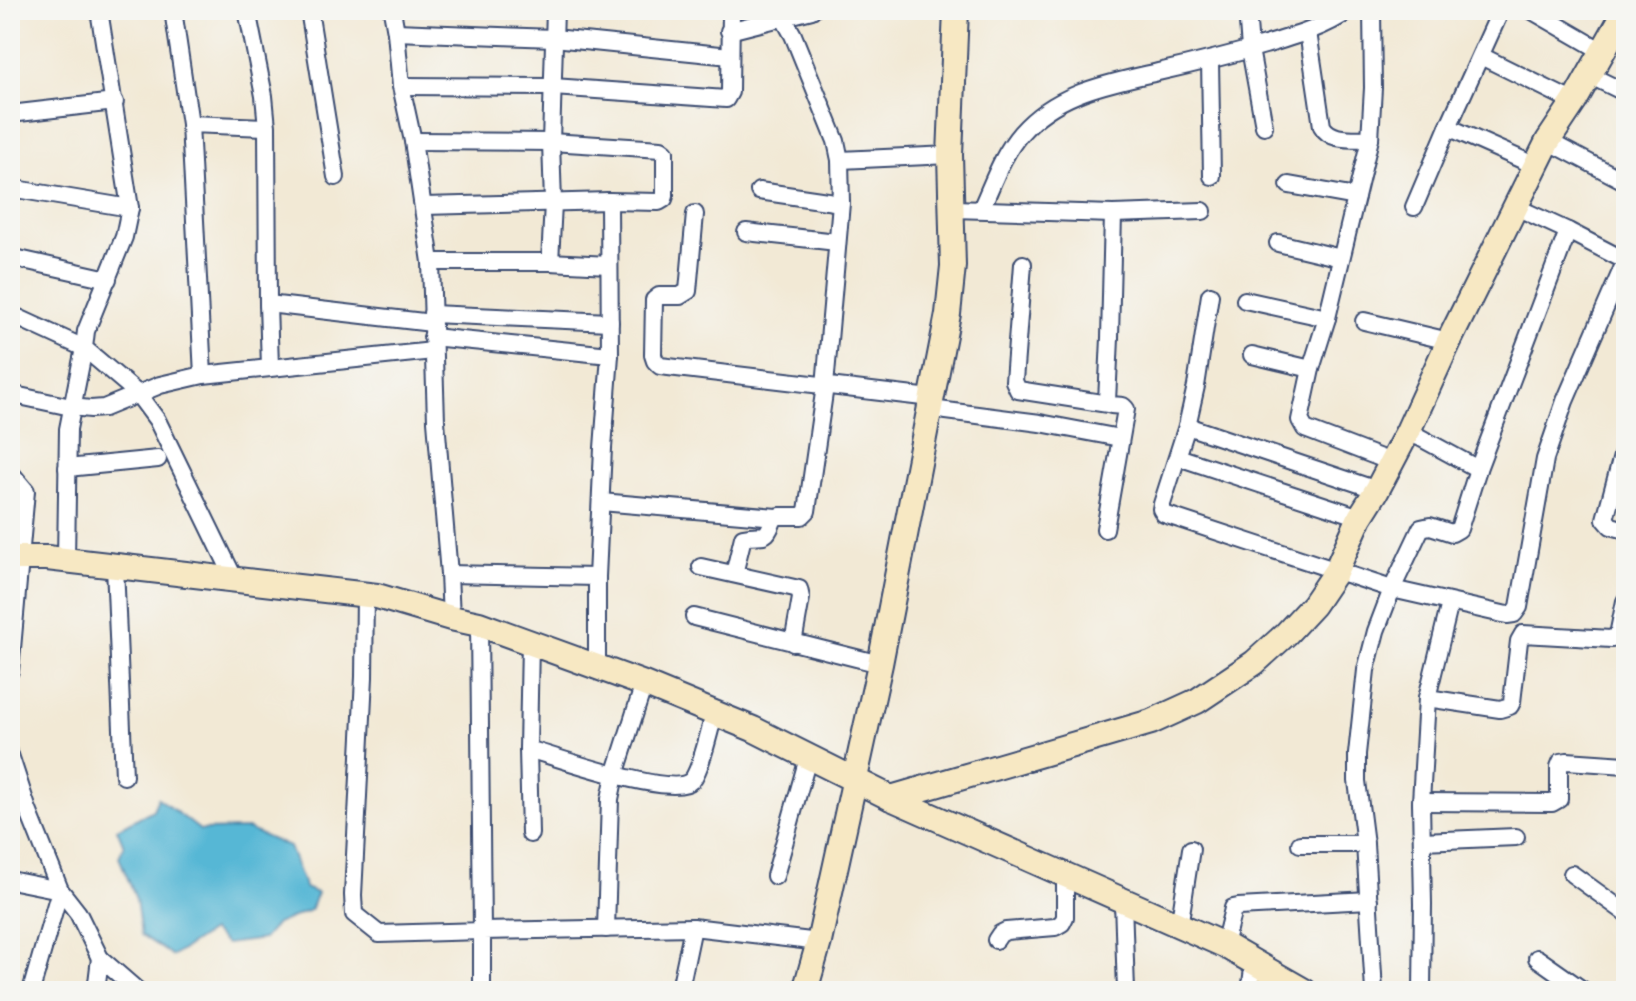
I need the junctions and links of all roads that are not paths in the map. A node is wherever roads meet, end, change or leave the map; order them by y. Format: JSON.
{"nodes":[{"id":1,"x":99,"y":10,"type":"edge"},
{"id":2,"x":173,"y":10,"type":"edge"},
{"id":3,"x":247,"y":10,"type":"edge"},
{"id":4,"x":309,"y":10,"type":"edge"},
{"id":5,"x":392,"y":10,"type":"edge"},
{"id":6,"x":555,"y":10,"type":"edge"},
{"id":7,"x":731,"y":10,"type":"edge"},
{"id":8,"x":812,"y":10,"type":"edge"},
{"id":9,"x":956,"y":10,"type":"edge"},
{"id":10,"x":1247,"y":10,"type":"edge"},
{"id":11,"x":1372,"y":10,"type":"edge"},
{"id":12,"x":1501,"y":10,"type":"edge"},
{"id":13,"x":1531,"y":10,"type":"edge"},
{"id":14,"x":1626,"y":10,"type":"edge"},
{"id":15,"x":1346,"y":11,"type":"edge"},
{"id":16,"x":781,"y":13,"type":"edge"},
{"id":17,"x":729,"y":31,"type":"junction"},
{"id":18,"x":396,"y":32,"type":"junction"},
{"id":19,"x":1308,"y":32,"type":"junction"},
{"id":20,"x":554,"y":38,"type":"junction"},
{"id":21,"x":1250,"y":49,"type":"junction"},
{"id":22,"x":1602,"y":51,"type":"junction"},
{"id":23,"x":730,"y":56,"type":"junction"},
{"id":24,"x":1481,"y":56,"type":"junction"},
{"id":25,"x":1210,"y":61,"type":"junction"},
{"id":26,"x":1589,"y":75,"type":"junction"},
{"id":27,"x":401,"y":86,"type":"junction"},
{"id":28,"x":553,"y":87,"type":"junction"},
{"id":29,"x":1626,"y":93,"type":"edge"},
{"id":30,"x":115,"y":102,"type":"junction"},
{"id":31,"x":1574,"y":102,"type":"junction"},
{"id":32,"x":10,"y":114,"type":"edge"},
{"id":33,"x":190,"y":124,"type":"junction"},
{"id":34,"x":1264,"y":126,"type":"dead end"},
{"id":35,"x":267,"y":127,"type":"junction"},
{"id":36,"x":1448,"y":127,"type":"junction"},
{"id":37,"x":1370,"y":139,"type":"junction"},
{"id":38,"x":413,"y":141,"type":"junction"},
{"id":39,"x":1548,"y":141,"type":"junction"},
{"id":40,"x":551,"y":142,"type":"junction"},
{"id":41,"x":950,"y":155,"type":"junction"},
{"id":42,"x":840,"y":160,"type":"junction"},
{"id":43,"x":1536,"y":166,"type":"junction"},
{"id":44,"x":1212,"y":176,"type":"dead end"},
{"id":45,"x":336,"y":177,"type":"dead end"},
{"id":46,"x":1626,"y":182,"type":"edge"},
{"id":47,"x":1289,"y":185,"type":"dead end"},
{"id":48,"x":10,"y":188,"type":"edge"},
{"id":49,"x":759,"y":191,"type":"dead end"},
{"id":50,"x":1356,"y":197,"type":"junction"},
{"id":51,"x":609,"y":201,"type":"junction"},
{"id":52,"x":553,"y":203,"type":"junction"},
{"id":53,"x":841,"y":203,"type":"junction"},
{"id":54,"x":424,"y":206,"type":"junction"},
{"id":55,"x":1414,"y":207,"type":"dead end"},
{"id":56,"x":1516,"y":207,"type":"junction"},
{"id":57,"x":130,"y":208,"type":"junction"},
{"id":58,"x":953,"y":209,"type":"junction"},
{"id":59,"x":981,"y":209,"type":"junction"},
{"id":60,"x":1203,"y":211,"type":"dead end"},
{"id":61,"x":695,"y":214,"type":"dead end"},
{"id":62,"x":1113,"y":214,"type":"junction"},
{"id":63,"x":1568,"y":231,"type":"junction"},
{"id":64,"x":746,"y":232,"type":"dead end"},
{"id":65,"x":837,"y":242,"type":"junction"},
{"id":66,"x":1278,"y":243,"type":"dead end"},
{"id":67,"x":10,"y":257,"type":"edge"},
{"id":68,"x":1341,"y":258,"type":"junction"},
{"id":69,"x":1626,"y":260,"type":"edge"},
{"id":70,"x":431,"y":262,"type":"junction"},
{"id":71,"x":550,"y":262,"type":"junction"},
{"id":72,"x":1023,"y":264,"type":"dead end"},
{"id":73,"x":609,"y":265,"type":"junction"},
{"id":74,"x":108,"y":279,"type":"junction"},
{"id":75,"x":1210,"y":295,"type":"dead end"},
{"id":76,"x":1245,"y":300,"type":"dead end"},
{"id":77,"x":268,"y":304,"type":"junction"},
{"id":78,"x":10,"y":314,"type":"edge"},
{"id":79,"x":1327,"y":318,"type":"junction"},
{"id":80,"x":1364,"y":321,"type":"dead end"},
{"id":81,"x":610,"y":322,"type":"junction"},
{"id":82,"x":432,"y":331,"type":"junction"},
{"id":83,"x":1449,"y":341,"type":"junction"},
{"id":84,"x":84,"y":348,"type":"junction"},
{"id":85,"x":610,"y":355,"type":"junction"},
{"id":86,"x":1252,"y":355,"type":"dead end"},
{"id":87,"x":270,"y":367,"type":"junction"},
{"id":88,"x":1311,"y":369,"type":"junction"},
{"id":89,"x":203,"y":375,"type":"junction"},
{"id":90,"x":825,"y":386,"type":"junction"},
{"id":91,"x":137,"y":393,"type":"junction"},
{"id":92,"x":10,"y":394,"type":"edge"},
{"id":93,"x":931,"y":404,"type":"junction"},
{"id":94,"x":1108,"y":404,"type":"junction"},
{"id":95,"x":71,"y":407,"type":"junction"},
{"id":96,"x":1187,"y":426,"type":"junction"},
{"id":97,"x":1408,"y":431,"type":"junction"},
{"id":98,"x":1120,"y":438,"type":"junction"},
{"id":99,"x":1626,"y":441,"type":"edge"},
{"id":100,"x":1178,"y":457,"type":"junction"},
{"id":101,"x":158,"y":459,"type":"dead end"},
{"id":102,"x":1391,"y":462,"type":"junction"},
{"id":103,"x":67,"y":468,"type":"junction"},
{"id":104,"x":1478,"y":469,"type":"junction"},
{"id":105,"x":10,"y":472,"type":"edge"},
{"id":106,"x":1377,"y":490,"type":"junction"},
{"id":107,"x":601,"y":502,"type":"junction"},
{"id":108,"x":777,"y":517,"type":"junction"},
{"id":109,"x":1360,"y":517,"type":"junction"},
{"id":110,"x":1105,"y":529,"type":"dead end"},
{"id":111,"x":1626,"y":530,"type":"edge"},
{"id":112,"x":15,"y":558,"type":"edge"},
{"id":113,"x":66,"y":560,"type":"junction"},
{"id":114,"x":115,"y":566,"type":"junction"},
{"id":115,"x":701,"y":567,"type":"dead end"},
{"id":116,"x":1336,"y":571,"type":"junction"},
{"id":117,"x":449,"y":574,"type":"junction"},
{"id":118,"x":734,"y":574,"type":"junction"},
{"id":119,"x":597,"y":577,"type":"junction"},
{"id":120,"x":235,"y":580,"type":"junction"},
{"id":121,"x":1392,"y":589,"type":"junction"},
{"id":122,"x":365,"y":595,"type":"junction"},
{"id":123,"x":1625,"y":601,"type":"edge"},
{"id":124,"x":1450,"y":603,"type":"junction"},
{"id":125,"x":694,"y":617,"type":"dead end"},
{"id":126,"x":451,"y":618,"type":"junction"},
{"id":127,"x":479,"y":624,"type":"junction"},
{"id":128,"x":530,"y":642,"type":"junction"},
{"id":129,"x":793,"y":643,"type":"junction"},
{"id":130,"x":880,"y":664,"type":"junction"},
{"id":131,"x":597,"y":666,"type":"junction"},
{"id":132,"x":10,"y":671,"type":"edge"},
{"id":133,"x":644,"y":684,"type":"junction"},
{"id":134,"x":1427,"y":698,"type":"junction"},
{"id":135,"x":714,"y":714,"type":"junction"},
{"id":136,"x":528,"y":749,"type":"junction"},
{"id":137,"x":10,"y":755,"type":"edge"},
{"id":138,"x":808,"y":758,"type":"junction"},
{"id":139,"x":1626,"y":765,"type":"edge"},
{"id":140,"x":615,"y":775,"type":"junction"},
{"id":141,"x":124,"y":776,"type":"dead end"},
{"id":142,"x":855,"y":780,"type":"junction"},
{"id":143,"x":891,"y":798,"type":"junction"},
{"id":144,"x":1421,"y":802,"type":"junction"},
{"id":145,"x":530,"y":834,"type":"dead end"},
{"id":146,"x":1516,"y":837,"type":"dead end"},
{"id":147,"x":1422,"y":841,"type":"junction"},
{"id":148,"x":1300,"y":844,"type":"dead end"},
{"id":149,"x":1365,"y":844,"type":"junction"},
{"id":150,"x":1191,"y":849,"type":"dead end"},
{"id":151,"x":1572,"y":874,"type":"dead end"},
{"id":152,"x":1065,"y":875,"type":"junction"},
{"id":153,"x":775,"y":876,"type":"dead end"},
{"id":154,"x":10,"y":880,"type":"edge"},
{"id":155,"x":60,"y":890,"type":"junction"},
{"id":156,"x":1369,"y":900,"type":"junction"},
{"id":157,"x":1123,"y":901,"type":"junction"},
{"id":158,"x":1626,"y":913,"type":"edge"},
{"id":159,"x":693,"y":927,"type":"junction"},
{"id":160,"x":1179,"y":927,"type":"junction"},
{"id":161,"x":606,"y":929,"type":"junction"},
{"id":162,"x":482,"y":931,"type":"junction"},
{"id":163,"x":996,"y":940,"type":"dead end"},
{"id":164,"x":819,"y":942,"type":"junction"},
{"id":165,"x":1224,"y":945,"type":"junction"},
{"id":166,"x":100,"y":958,"type":"junction"},
{"id":167,"x":1537,"y":958,"type":"dead end"},
{"id":168,"x":1254,"y":961,"type":"junction"},
{"id":169,"x":681,"y":984,"type":"dead end"},
{"id":170,"x":31,"y":991,"type":"edge"},
{"id":171,"x":96,"y":991,"type":"edge"},
{"id":172,"x":138,"y":991,"type":"edge"},
{"id":173,"x":482,"y":991,"type":"edge"},
{"id":174,"x":805,"y":991,"type":"edge"},
{"id":175,"x":1126,"y":991,"type":"edge"},
{"id":176,"x":1250,"y":991,"type":"edge"},
{"id":177,"x":1304,"y":991,"type":"edge"},
{"id":178,"x":1374,"y":991,"type":"edge"},
{"id":179,"x":1422,"y":991,"type":"edge"},
{"id":180,"x":1584,"y":991,"type":"edge"}],
"edges":[{"from":1,"to":30,"type":"street"},
{"from":2,"to":33,"type":"street"},
{"from":3,"to":35,"type":"street"},
{"from":4,"to":45,"type":"street"},
{"from":5,"to":18,"type":"street"},
{"from":6,"to":20,"type":"street"},
{"from":7,"to":17,"type":"street"},
{"from":8,"to":16,"type":"street"},
{"from":9,"to":41,"type":"street"},
{"from":10,"to":21,"type":"street"},
{"from":11,"to":37,"type":"street"},
{"from":12,"to":24,"type":"street"},
{"from":13,"to":22,"type":"street"},
{"from":14,"to":22,"type":"street"},
{"from":15,"to":19,"type":"street"},
{"from":16,"to":17,"type":"street"},
{"from":16,"to":42,"type":"street"},
{"from":17,"to":23,"type":"street"},
{"from":18,"to":20,"type":"street"},
{"from":18,"to":27,"type":"street"},
{"from":19,"to":21,"type":"street"},
{"from":19,"to":37,"type":"street"},
{"from":20,"to":23,"type":"street"},
{"from":20,"to":28,"type":"street"},
{"from":21,"to":25,"type":"street"},
{"from":21,"to":34,"type":"street"},
{"from":22,"to":26,"type":"street"},
{"from":23,"to":28,"type":"street"},
{"from":24,"to":31,"type":"street"},
{"from":24,"to":36,"type":"street"},
{"from":25,"to":44,"type":"street"},
{"from":25,"to":59,"type":"street"},
{"from":26,"to":29,"type":"street"},
{"from":26,"to":31,"type":"street"},
{"from":27,"to":28,"type":"street"},
{"from":27,"to":38,"type":"street"},
{"from":28,"to":40,"type":"street"},
{"from":30,"to":32,"type":"street"},
{"from":30,"to":57,"type":"street"},
{"from":31,"to":39,"type":"street"},
{"from":33,"to":35,"type":"street"},
{"from":33,"to":89,"type":"street"},
{"from":35,"to":77,"type":"street"},
{"from":36,"to":43,"type":"street"},
{"from":36,"to":55,"type":"street"},
{"from":37,"to":50,"type":"street"},
{"from":38,"to":40,"type":"street"},
{"from":38,"to":54,"type":"street"},
{"from":39,"to":43,"type":"street"},
{"from":39,"to":46,"type":"street"},
{"from":40,"to":51,"type":"street"},
{"from":40,"to":52,"type":"street"},
{"from":41,"to":42,"type":"street"},
{"from":41,"to":58,"type":"street"},
{"from":42,"to":53,"type":"street"},
{"from":43,"to":56,"type":"street"},
{"from":47,"to":50,"type":"street"},
{"from":48,"to":57,"type":"street"},
{"from":49,"to":53,"type":"street"},
{"from":50,"to":68,"type":"street"},
{"from":51,"to":52,"type":"street"},
{"from":51,"to":73,"type":"street"},
{"from":52,"to":54,"type":"street"},
{"from":52,"to":71,"type":"street"},
{"from":53,"to":65,"type":"street"},
{"from":54,"to":70,"type":"street"},
{"from":56,"to":63,"type":"street"},
{"from":56,"to":83,"type":"street"},
{"from":57,"to":74,"type":"street"},
{"from":58,"to":59,"type":"street"},
{"from":58,"to":93,"type":"street"},
{"from":59,"to":62,"type":"street"},
{"from":60,"to":62,"type":"street"},
{"from":61,"to":90,"type":"street"},
{"from":62,"to":94,"type":"street"},
{"from":63,"to":69,"type":"street"},
{"from":63,"to":104,"type":"street"},
{"from":64,"to":65,"type":"street"},
{"from":65,"to":90,"type":"street"},
{"from":66,"to":68,"type":"street"},
{"from":67,"to":74,"type":"street"},
{"from":68,"to":79,"type":"street"},
{"from":69,"to":124,"type":"street"},
{"from":70,"to":71,"type":"street"},
{"from":70,"to":82,"type":"street"},
{"from":71,"to":73,"type":"street"},
{"from":72,"to":94,"type":"street"},
{"from":73,"to":81,"type":"street"},
{"from":74,"to":84,"type":"street"},
{"from":75,"to":96,"type":"street"},
{"from":76,"to":79,"type":"street"},
{"from":77,"to":82,"type":"street"},
{"from":77,"to":87,"type":"street"},
{"from":78,"to":84,"type":"street"},
{"from":79,"to":88,"type":"street"},
{"from":80,"to":83,"type":"street"},
{"from":81,"to":82,"type":"street"},
{"from":81,"to":85,"type":"street"},
{"from":82,"to":85,"type":"street"},
{"from":82,"to":87,"type":"street"},
{"from":82,"to":117,"type":"street"},
{"from":83,"to":97,"type":"street"},
{"from":84,"to":91,"type":"street"},
{"from":84,"to":95,"type":"street"},
{"from":85,"to":107,"type":"street"},
{"from":86,"to":88,"type":"street"},
{"from":87,"to":89,"type":"street"},
{"from":88,"to":102,"type":"street"},
{"from":89,"to":91,"type":"street"},
{"from":90,"to":93,"type":"street"},
{"from":90,"to":108,"type":"street"},
{"from":91,"to":95,"type":"street"},
{"from":91,"to":120,"type":"street"},
{"from":92,"to":95,"type":"street"},
{"from":93,"to":98,"type":"street"},
{"from":93,"to":130,"type":"street"},
{"from":94,"to":98,"type":"street"},
{"from":95,"to":103,"type":"street"},
{"from":96,"to":100,"type":"street"},
{"from":96,"to":106,"type":"street"},
{"from":97,"to":102,"type":"street"},
{"from":97,"to":104,"type":"street"},
{"from":98,"to":110,"type":"street"},
{"from":99,"to":111,"type":"street"},
{"from":100,"to":109,"type":"street"},
{"from":100,"to":116,"type":"street"},
{"from":101,"to":103,"type":"street"},
{"from":102,"to":106,"type":"street"},
{"from":103,"to":113,"type":"street"},
{"from":104,"to":121,"type":"street"},
{"from":105,"to":112,"type":"street"},
{"from":106,"to":109,"type":"street"},
{"from":107,"to":108,"type":"street"},
{"from":107,"to":119,"type":"street"},
{"from":108,"to":118,"type":"street"},
{"from":109,"to":116,"type":"street"},
{"from":112,"to":113,"type":"street"},
{"from":112,"to":132,"type":"street"},
{"from":113,"to":114,"type":"street"},
{"from":114,"to":120,"type":"street"},
{"from":114,"to":141,"type":"street"},
{"from":115,"to":118,"type":"street"},
{"from":116,"to":121,"type":"street"},
{"from":116,"to":143,"type":"street"},
{"from":117,"to":119,"type":"street"},
{"from":117,"to":126,"type":"street"},
{"from":118,"to":129,"type":"street"},
{"from":119,"to":131,"type":"street"},
{"from":120,"to":122,"type":"street"},
{"from":121,"to":124,"type":"street"},
{"from":121,"to":149,"type":"street"},
{"from":122,"to":126,"type":"street"},
{"from":122,"to":162,"type":"street"},
{"from":123,"to":134,"type":"street"},
{"from":124,"to":134,"type":"street"},
{"from":125,"to":129,"type":"street"},
{"from":126,"to":127,"type":"street"},
{"from":127,"to":128,"type":"street"},
{"from":127,"to":162,"type":"street"},
{"from":128,"to":131,"type":"street"},
{"from":128,"to":136,"type":"street"},
{"from":129,"to":130,"type":"street"},
{"from":130,"to":142,"type":"street"},
{"from":131,"to":133,"type":"street"},
{"from":133,"to":135,"type":"street"},
{"from":133,"to":140,"type":"street"},
{"from":134,"to":144,"type":"street"},
{"from":135,"to":138,"type":"street"},
{"from":135,"to":140,"type":"street"},
{"from":136,"to":140,"type":"street"},
{"from":136,"to":145,"type":"street"},
{"from":137,"to":155,"type":"street"},
{"from":138,"to":142,"type":"street"},
{"from":138,"to":153,"type":"street"},
{"from":139,"to":144,"type":"street"},
{"from":140,"to":161,"type":"street"},
{"from":142,"to":143,"type":"street"},
{"from":142,"to":164,"type":"street"},
{"from":143,"to":152,"type":"street"},
{"from":144,"to":147,"type":"street"},
{"from":146,"to":147,"type":"street"},
{"from":147,"to":179,"type":"street"},
{"from":148,"to":149,"type":"street"},
{"from":149,"to":156,"type":"street"},
{"from":150,"to":160,"type":"street"},
{"from":151,"to":158,"type":"street"},
{"from":152,"to":157,"type":"street"},
{"from":152,"to":163,"type":"street"},
{"from":154,"to":155,"type":"street"},
{"from":155,"to":166,"type":"street"},
{"from":155,"to":170,"type":"street"},
{"from":156,"to":165,"type":"street"},
{"from":156,"to":178,"type":"street"},
{"from":157,"to":160,"type":"street"},
{"from":157,"to":175,"type":"street"},
{"from":159,"to":161,"type":"street"},
{"from":159,"to":164,"type":"street"},
{"from":159,"to":169,"type":"street"},
{"from":160,"to":165,"type":"street"},
{"from":161,"to":162,"type":"street"},
{"from":162,"to":173,"type":"street"},
{"from":164,"to":174,"type":"street"},
{"from":165,"to":168,"type":"street"},
{"from":166,"to":171,"type":"street"},
{"from":166,"to":172,"type":"street"},
{"from":167,"to":180,"type":"street"},
{"from":168,"to":176,"type":"street"},
{"from":168,"to":177,"type":"street"}]}
